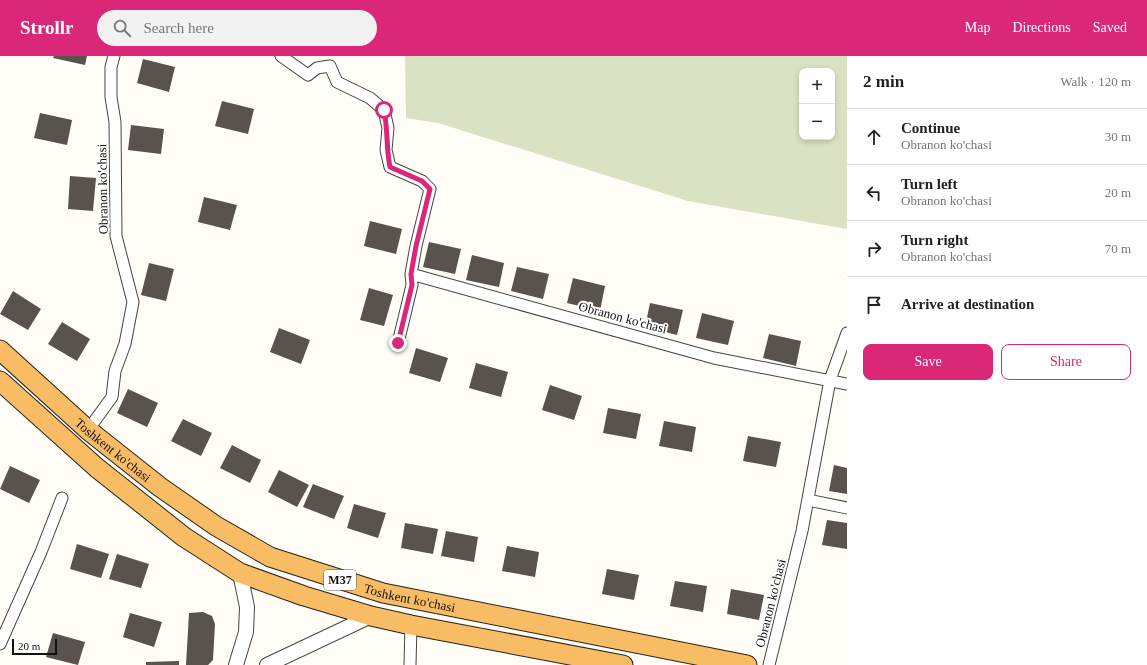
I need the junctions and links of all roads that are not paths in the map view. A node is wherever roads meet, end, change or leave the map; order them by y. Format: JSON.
{"nodes":[{"id":1,"x":114,"y":56,"type":"edge"},
{"id":2,"x":281,"y":56,"type":"edge"},
{"id":3,"x":411,"y":274,"type":"junction"},
{"id":4,"x":847,"y":333,"type":"edge"},
{"id":5,"x":398,"y":343,"type":"dead end"},
{"id":6,"x":0,"y":350,"type":"edge"},
{"id":7,"x":830,"y":380,"type":"junction"},
{"id":8,"x":0,"y":381,"type":"edge"},
{"id":9,"x":847,"y":384,"type":"edge"},
{"id":10,"x":88,"y":430,"type":"junction"},
{"id":11,"x":62,"y":498,"type":"dead end"},
{"id":12,"x":808,"y":500,"type":"junction"},
{"id":13,"x":847,"y":508,"type":"edge"},
{"id":14,"x":240,"y":573,"type":"junction"},
{"id":15,"x":371,"y":616,"type":"junction"},
{"id":16,"x":411,"y":625,"type":"junction"},
{"id":17,"x":0,"y":644,"type":"edge"},
{"id":18,"x":236,"y":665,"type":"edge"},
{"id":19,"x":267,"y":665,"type":"edge"},
{"id":20,"x":410,"y":665,"type":"edge"},
{"id":21,"x":623,"y":665,"type":"edge"},
{"id":22,"x":747,"y":665,"type":"edge"},
{"id":23,"x":769,"y":665,"type":"edge"}],
"edges":[{"from":1,"to":10,"type":"street","name":"Obranon ko'chasi"},
{"from":2,"to":3,"type":"street"},
{"from":3,"to":5,"type":"street"},
{"from":3,"to":7,"type":"street","name":"Obranon ko'chasi"},
{"from":4,"to":7,"type":"street","name":"Obranon ko'chasi"},
{"from":6,"to":10,"type":"highway","name":"Toshkent ko'chasi","number":"M37"},
{"from":7,"to":9,"type":"street","name":"Obranon ko'chasi"},
{"from":7,"to":12,"type":"street","name":"Obranon ko'chasi"},
{"from":8,"to":14,"type":"highway","name":"Toshkent ko'chasi","number":"M37"},
{"from":10,"to":22,"type":"highway","name":"Toshkent ko'chasi","number":"M37"},
{"from":11,"to":17,"type":"street"},
{"from":12,"to":13,"type":"street"},
{"from":12,"to":23,"type":"street","name":"Obranon ko'chasi"},
{"from":14,"to":15,"type":"highway","name":"Toshkent ko'chasi","number":"M37"},
{"from":14,"to":18,"type":"street"},
{"from":15,"to":16,"type":"highway","name":"Toshkent ko'chasi","number":"M37"},
{"from":15,"to":19,"type":"street"},
{"from":16,"to":20,"type":"street"},
{"from":16,"to":21,"type":"highway","name":"Toshkent ko'chasi","number":"M37"}]}
